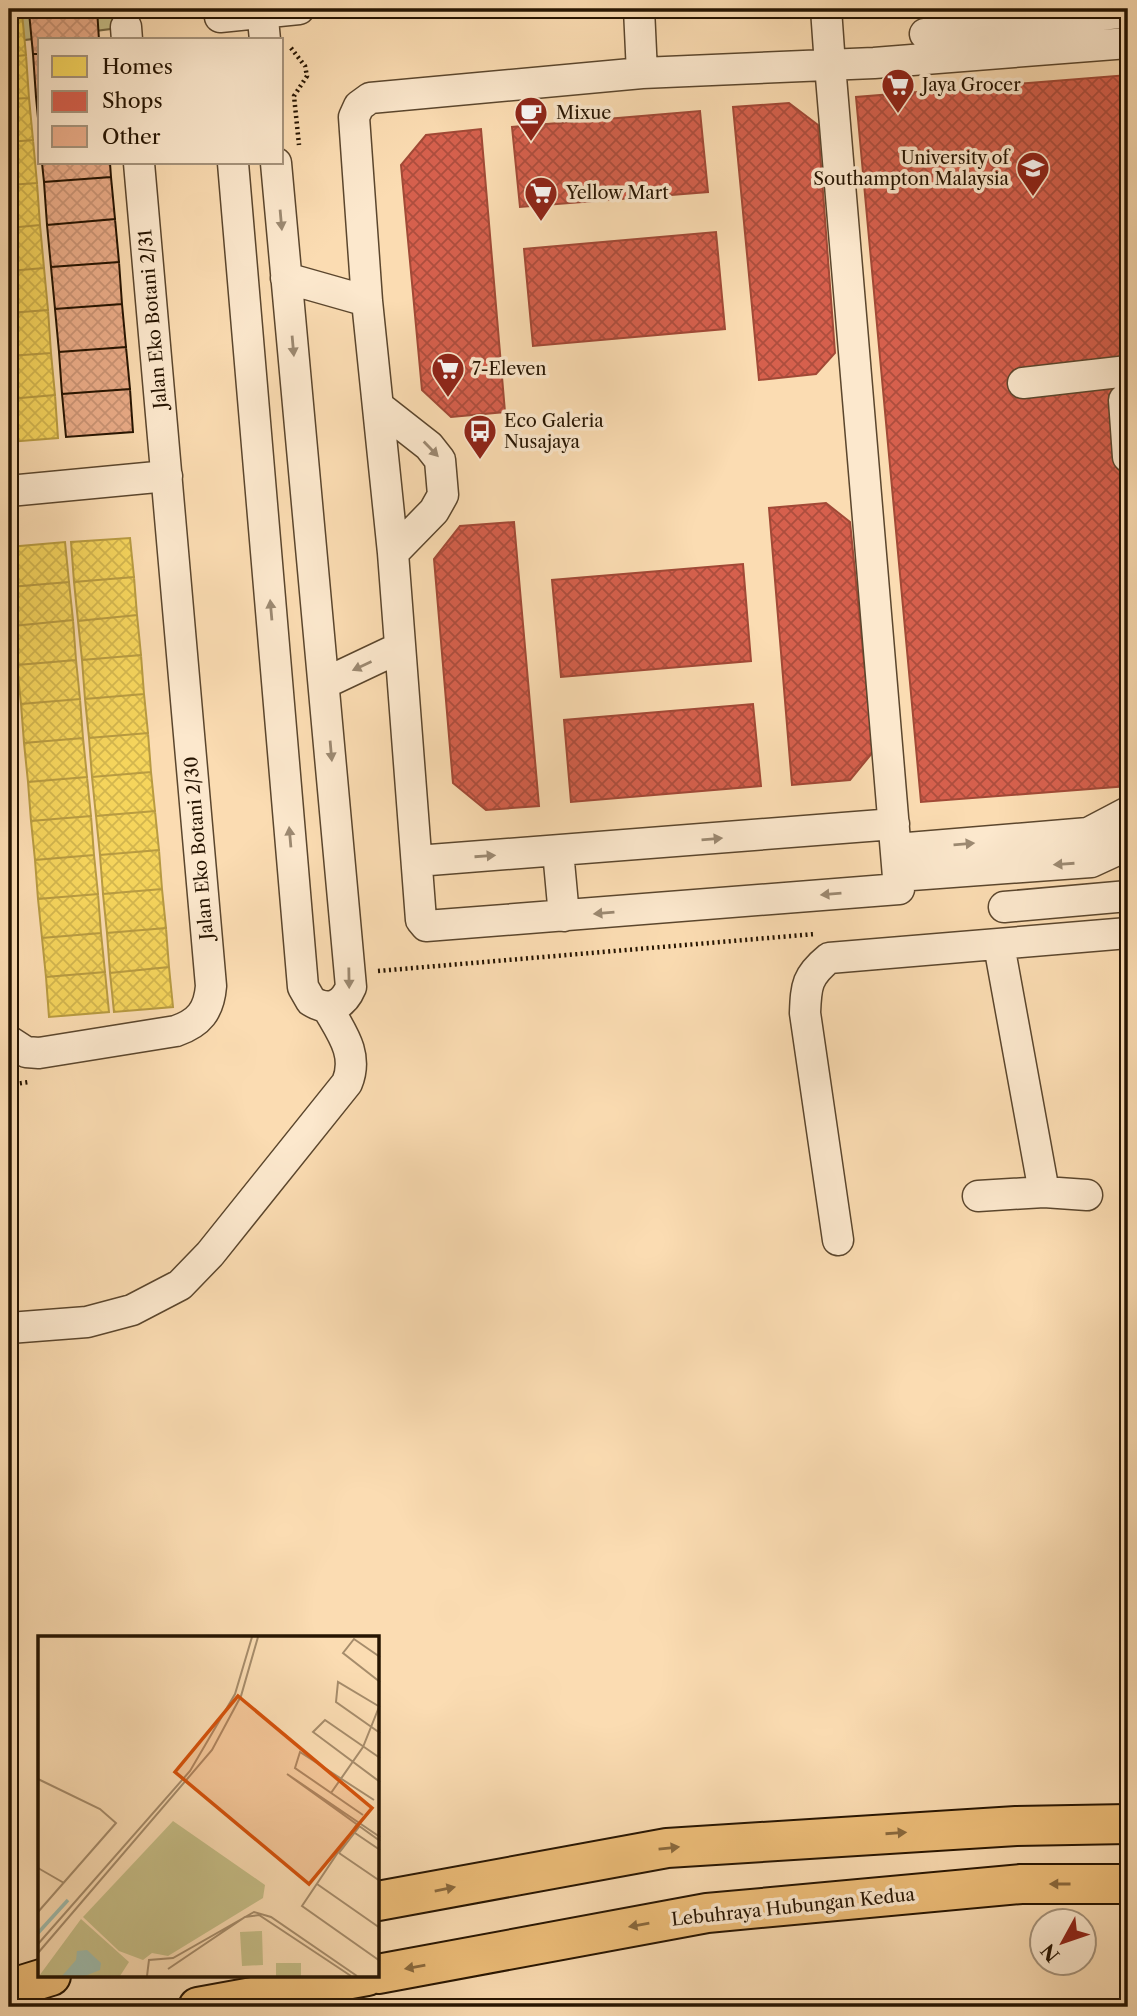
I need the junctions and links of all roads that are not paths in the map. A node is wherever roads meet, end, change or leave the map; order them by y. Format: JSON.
{"nodes":[{"id":1,"x":639,"y":9,"type":"edge"},
{"id":2,"x":826,"y":9,"type":"edge"},
{"id":3,"x":1112,"y":12,"type":"edge"},
{"id":4,"x":275,"y":16,"type":"edge"},
{"id":5,"x":1030,"y":16,"type":"edge"},
{"id":6,"x":221,"y":22,"type":"edge"},
{"id":7,"x":925,"y":34,"type":"dead end"},
{"id":8,"x":1128,"y":43,"type":"edge"},
{"id":9,"x":830,"y":65,"type":"junction"},
{"id":10,"x":642,"y":73,"type":"junction"},
{"id":11,"x":287,"y":157,"type":"edge"},
{"id":12,"x":139,"y":164,"type":"edge"},
{"id":13,"x":233,"y":164,"type":"edge"},
{"id":14,"x":286,"y":278,"type":"junction"},
{"id":15,"x":367,"y":301,"type":"junction"},
{"id":16,"x":1128,"y":371,"type":"edge"},
{"id":17,"x":1023,"y":383,"type":"dead end"},
{"id":18,"x":1128,"y":399,"type":"edge"},
{"id":19,"x":378,"y":406,"type":"junction"},
{"id":20,"x":1128,"y":457,"type":"edge"},
{"id":21,"x":167,"y":475,"type":"junction"},
{"id":22,"x":9,"y":491,"type":"edge"},
{"id":23,"x":393,"y":553,"type":"junction"},
{"id":24,"x":399,"y":649,"type":"junction"},
{"id":25,"x":325,"y":683,"type":"junction"},
{"id":26,"x":1128,"y":812,"type":"edge"},
{"id":27,"x":1128,"y":845,"type":"edge"},
{"id":28,"x":558,"y":851,"type":"junction"},
{"id":29,"x":896,"y":851,"type":"junction"},
{"id":30,"x":417,"y":861,"type":"junction"},
{"id":31,"x":1128,"y":897,"type":"edge"},
{"id":32,"x":1004,"y":907,"type":"dead end"},
{"id":33,"x":564,"y":916,"type":"junction"},
{"id":34,"x":1128,"y":933,"type":"edge"},
{"id":35,"x":999,"y":945,"type":"junction"},
{"id":36,"x":327,"y":1007,"type":"junction"},
{"id":37,"x":9,"y":1041,"type":"edge"},
{"id":38,"x":1044,"y":1192,"type":"junction"},
{"id":39,"x":1087,"y":1195,"type":"dead end"},
{"id":40,"x":978,"y":1196,"type":"dead end"},
{"id":41,"x":838,"y":1240,"type":"dead end"},
{"id":42,"x":9,"y":1328,"type":"edge"},
{"id":43,"x":1128,"y":1824,"type":"edge"},
{"id":44,"x":1128,"y":1884,"type":"edge"},
{"id":45,"x":380,"y":1901,"type":"edge"},
{"id":46,"x":380,"y":1974,"type":"edge"},
{"id":47,"x":45,"y":1978,"type":"edge"},
{"id":48,"x":356,"y":1978,"type":"edge"},
{"id":49,"x":9,"y":1989,"type":"edge"},
{"id":50,"x":198,"y":2007,"type":"edge"}],
"edges":[{"from":1,"to":10,"type":"street"},
{"from":2,"to":9,"type":"street"},
{"from":3,"to":5,"type":"street"},
{"from":4,"to":6,"type":"street"},
{"from":5,"to":7,"type":"street"},
{"from":8,"to":9,"type":"street"},
{"from":9,"to":10,"type":"street"},
{"from":9,"to":29,"type":"street"},
{"from":10,"to":15,"type":"street"},
{"from":11,"to":14,"type":"street","one_way":true},
{"from":12,"to":21,"type":"street","name":"Jalan Eko Botani 2/31"},
{"from":36,"to":13,"type":"street","one_way":true},
{"from":14,"to":15,"type":"street"},
{"from":14,"to":25,"type":"street","one_way":true},
{"from":15,"to":19,"type":"street"},
{"from":16,"to":17,"type":"street"},
{"from":18,"to":20,"type":"street"},
{"from":19,"to":23,"type":"street"},
{"from":19,"to":23,"type":"street","one_way":true},
{"from":21,"to":22,"type":"street"},
{"from":21,"to":37,"type":"street","name":"Jalan Eko Botani 2/30"},
{"from":23,"to":24,"type":"street"},
{"from":24,"to":25,"type":"street","one_way":true},
{"from":24,"to":30,"type":"street"},
{"from":25,"to":36,"type":"street","one_way":true},
{"from":29,"to":26,"type":"street","one_way":true},
{"from":27,"to":29,"type":"street","one_way":true},
{"from":28,"to":29,"type":"street","one_way":true},
{"from":30,"to":28,"type":"street","one_way":true},
{"from":28,"to":33,"type":"street"},
{"from":29,"to":33,"type":"street","one_way":true},
{"from":30,"to":33,"type":"street"},
{"from":31,"to":32,"type":"street"},
{"from":34,"to":35,"type":"street"},
{"from":35,"to":38,"type":"street"},
{"from":35,"to":41,"type":"street"},
{"from":36,"to":42,"type":"street"},
{"from":38,"to":39,"type":"street"},
{"from":38,"to":40,"type":"street"},
{"from":45,"to":43,"type":"highway","one_way":true},
{"from":44,"to":46,"type":"highway","name":"Lebuhraya Hubungan Kedua","one_way":true},
{"from":47,"to":49,"type":"highway"},
{"from":48,"to":50,"type":"highway"}]}
